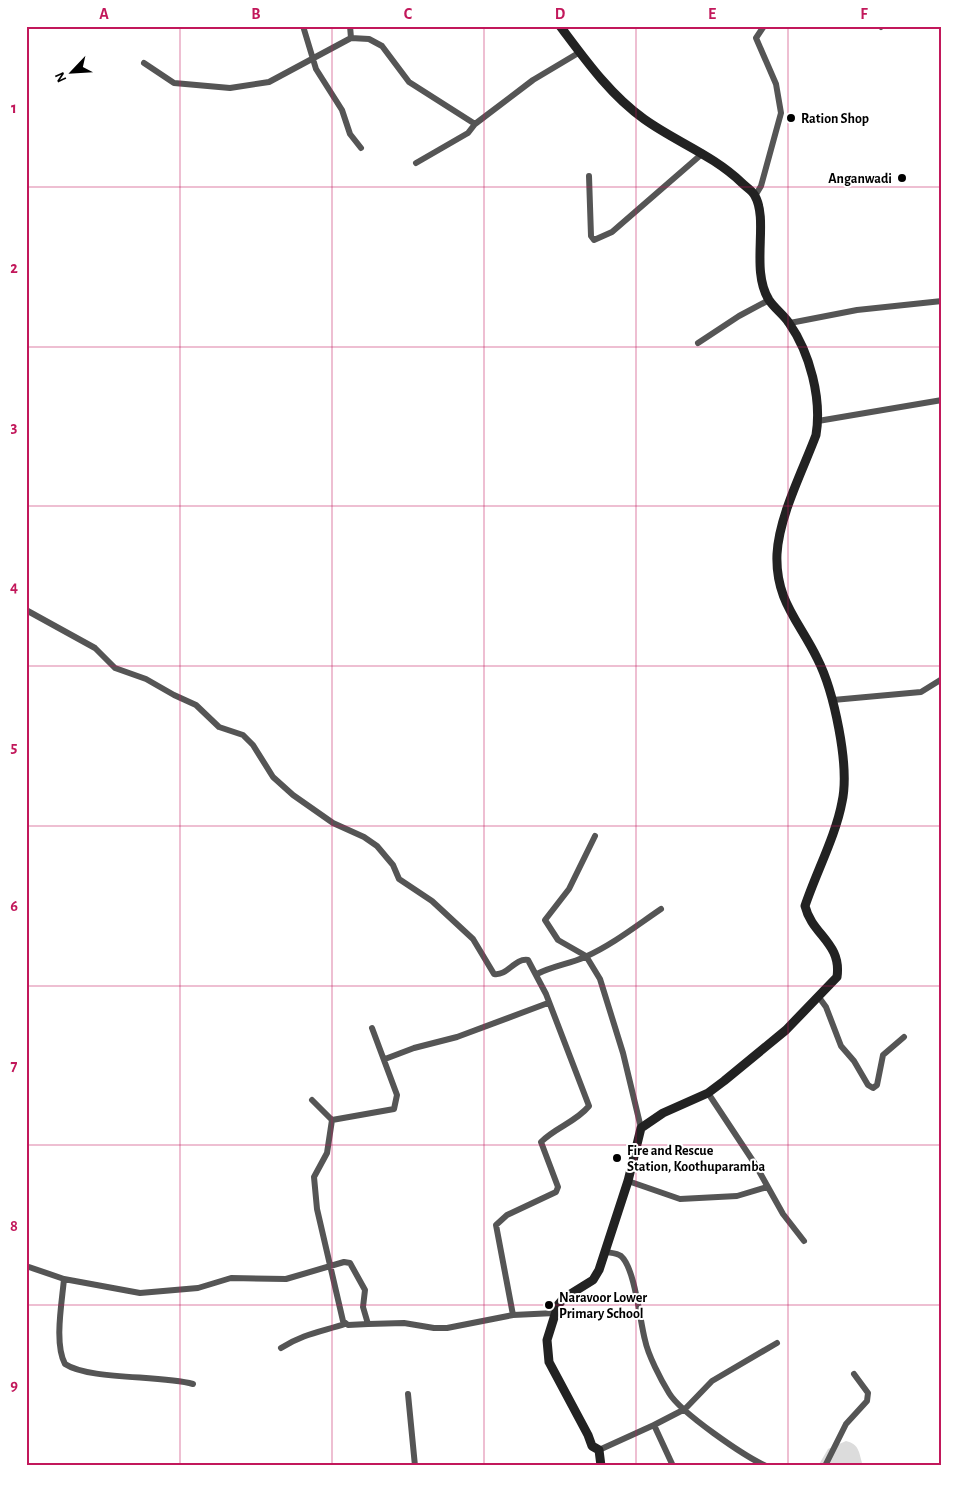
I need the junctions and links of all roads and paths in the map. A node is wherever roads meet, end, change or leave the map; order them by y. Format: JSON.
{"nodes":[{"id":1,"x":302,"y":26,"type":"edge"},
{"id":2,"x":350,"y":26,"type":"edge"},
{"id":3,"x":560,"y":26,"type":"edge"},
{"id":4,"x":764,"y":26,"type":"edge"},
{"id":5,"x":351,"y":38,"type":"junction"},
{"id":6,"x":580,"y":52,"type":"junction"},
{"id":7,"x":312,"y":60,"type":"junction"},
{"id":8,"x":144,"y":63,"type":"dead end"},
{"id":9,"x":475,"y":124,"type":"junction"},
{"id":10,"x":361,"y":148,"type":"dead end"},
{"id":11,"x":703,"y":153,"type":"junction"},
{"id":12,"x":416,"y":163,"type":"dead end"},
{"id":13,"x":589,"y":176,"type":"dead end"},
{"id":14,"x":755,"y":196,"type":"junction"},
{"id":15,"x":769,"y":300,"type":"junction"},
{"id":16,"x":942,"y":301,"type":"edge"},
{"id":17,"x":790,"y":323,"type":"junction"},
{"id":18,"x":698,"y":343,"type":"dead end"},
{"id":19,"x":942,"y":400,"type":"edge"},
{"id":20,"x":818,"y":421,"type":"junction"},
{"id":21,"x":26,"y":610,"type":"edge"},
{"id":22,"x":942,"y":679,"type":"edge"},
{"id":23,"x":833,"y":700,"type":"junction"},
{"id":24,"x":595,"y":836,"type":"dead end"},
{"id":25,"x":660,"y":909,"type":"dead end"},
{"id":26,"x":586,"y":956,"type":"junction"},
{"id":27,"x":537,"y":974,"type":"junction"},
{"id":28,"x":818,"y":996,"type":"junction"},
{"id":29,"x":548,"y":1003,"type":"junction"},
{"id":30,"x":372,"y":1028,"type":"dead end"},
{"id":31,"x":904,"y":1037,"type":"dead end"},
{"id":32,"x":385,"y":1059,"type":"junction"},
{"id":33,"x":708,"y":1093,"type":"junction"},
{"id":34,"x":312,"y":1100,"type":"dead end"},
{"id":35,"x":332,"y":1120,"type":"junction"},
{"id":36,"x":641,"y":1128,"type":"junction"},
{"id":37,"x":628,"y":1181,"type":"junction"},
{"id":38,"x":767,"y":1187,"type":"junction"},
{"id":39,"x":804,"y":1241,"type":"dead end"},
{"id":40,"x":606,"y":1252,"type":"junction"},
{"id":41,"x":331,"y":1266,"type":"junction"},
{"id":42,"x":29,"y":1267,"type":"dead end"},
{"id":43,"x":64,"y":1279,"type":"junction"},
{"id":44,"x":555,"y":1313,"type":"junction"},
{"id":45,"x":513,"y":1315,"type":"junction"},
{"id":46,"x":345,"y":1324,"type":"junction"},
{"id":47,"x":368,"y":1324,"type":"junction"},
{"id":48,"x":777,"y":1343,"type":"dead end"},
{"id":49,"x":281,"y":1348,"type":"dead end"},
{"id":50,"x":854,"y":1374,"type":"dead end"},
{"id":51,"x":193,"y":1384,"type":"dead end"},
{"id":52,"x":408,"y":1394,"type":"dead end"},
{"id":53,"x":685,"y":1409,"type":"junction"},
{"id":54,"x":654,"y":1425,"type":"junction"},
{"id":55,"x":599,"y":1450,"type":"junction"},
{"id":56,"x":415,"y":1466,"type":"edge"},
{"id":57,"x":601,"y":1466,"type":"edge"},
{"id":58,"x":673,"y":1466,"type":"edge"},
{"id":59,"x":766,"y":1466,"type":"edge"},
{"id":60,"x":825,"y":1466,"type":"edge"}],
"edges":[{"from":1,"to":7,"type":"street"},
{"from":2,"to":5,"type":"street"},
{"from":3,"to":6,"type":"main road"},
{"from":4,"to":14,"type":"street"},
{"from":5,"to":7,"type":"street"},
{"from":5,"to":9,"type":"street"},
{"from":6,"to":9,"type":"street"},
{"from":6,"to":11,"type":"main road"},
{"from":7,"to":8,"type":"street"},
{"from":7,"to":10,"type":"street"},
{"from":9,"to":12,"type":"street"},
{"from":11,"to":13,"type":"street"},
{"from":11,"to":14,"type":"main road"},
{"from":14,"to":15,"type":"main road"},
{"from":15,"to":17,"type":"main road"},
{"from":15,"to":18,"type":"street"},
{"from":16,"to":17,"type":"street"},
{"from":17,"to":20,"type":"main road"},
{"from":19,"to":20,"type":"street"},
{"from":20,"to":23,"type":"main road"},
{"from":21,"to":27,"type":"street"},
{"from":22,"to":23,"type":"street"},
{"from":23,"to":28,"type":"main road"},
{"from":24,"to":26,"type":"street"},
{"from":25,"to":26,"type":"street"},
{"from":26,"to":27,"type":"street"},
{"from":26,"to":36,"type":"street"},
{"from":27,"to":29,"type":"street"},
{"from":28,"to":31,"type":"street"},
{"from":28,"to":33,"type":"main road"},
{"from":29,"to":32,"type":"street"},
{"from":29,"to":45,"type":"street"},
{"from":30,"to":32,"type":"street"},
{"from":32,"to":35,"type":"street"},
{"from":33,"to":36,"type":"main road"},
{"from":33,"to":38,"type":"street"},
{"from":34,"to":35,"type":"street"},
{"from":35,"to":41,"type":"street"},
{"from":36,"to":37,"type":"main road"},
{"from":37,"to":38,"type":"street"},
{"from":37,"to":40,"type":"main road"},
{"from":38,"to":39,"type":"street"},
{"from":40,"to":44,"type":"main road"},
{"from":40,"to":53,"type":"street"},
{"from":41,"to":43,"type":"street"},
{"from":41,"to":46,"type":"street"},
{"from":41,"to":47,"type":"street"},
{"from":42,"to":43,"type":"street"},
{"from":43,"to":51,"type":"street"},
{"from":44,"to":45,"type":"street"},
{"from":44,"to":55,"type":"main road"},
{"from":45,"to":47,"type":"street"},
{"from":46,"to":47,"type":"street"},
{"from":46,"to":49,"type":"street"},
{"from":48,"to":53,"type":"street"},
{"from":50,"to":60,"type":"street"},
{"from":52,"to":56,"type":"street"},
{"from":53,"to":54,"type":"street"},
{"from":53,"to":59,"type":"street"},
{"from":54,"to":55,"type":"street"},
{"from":54,"to":58,"type":"street"},
{"from":55,"to":57,"type":"main road"}]}
